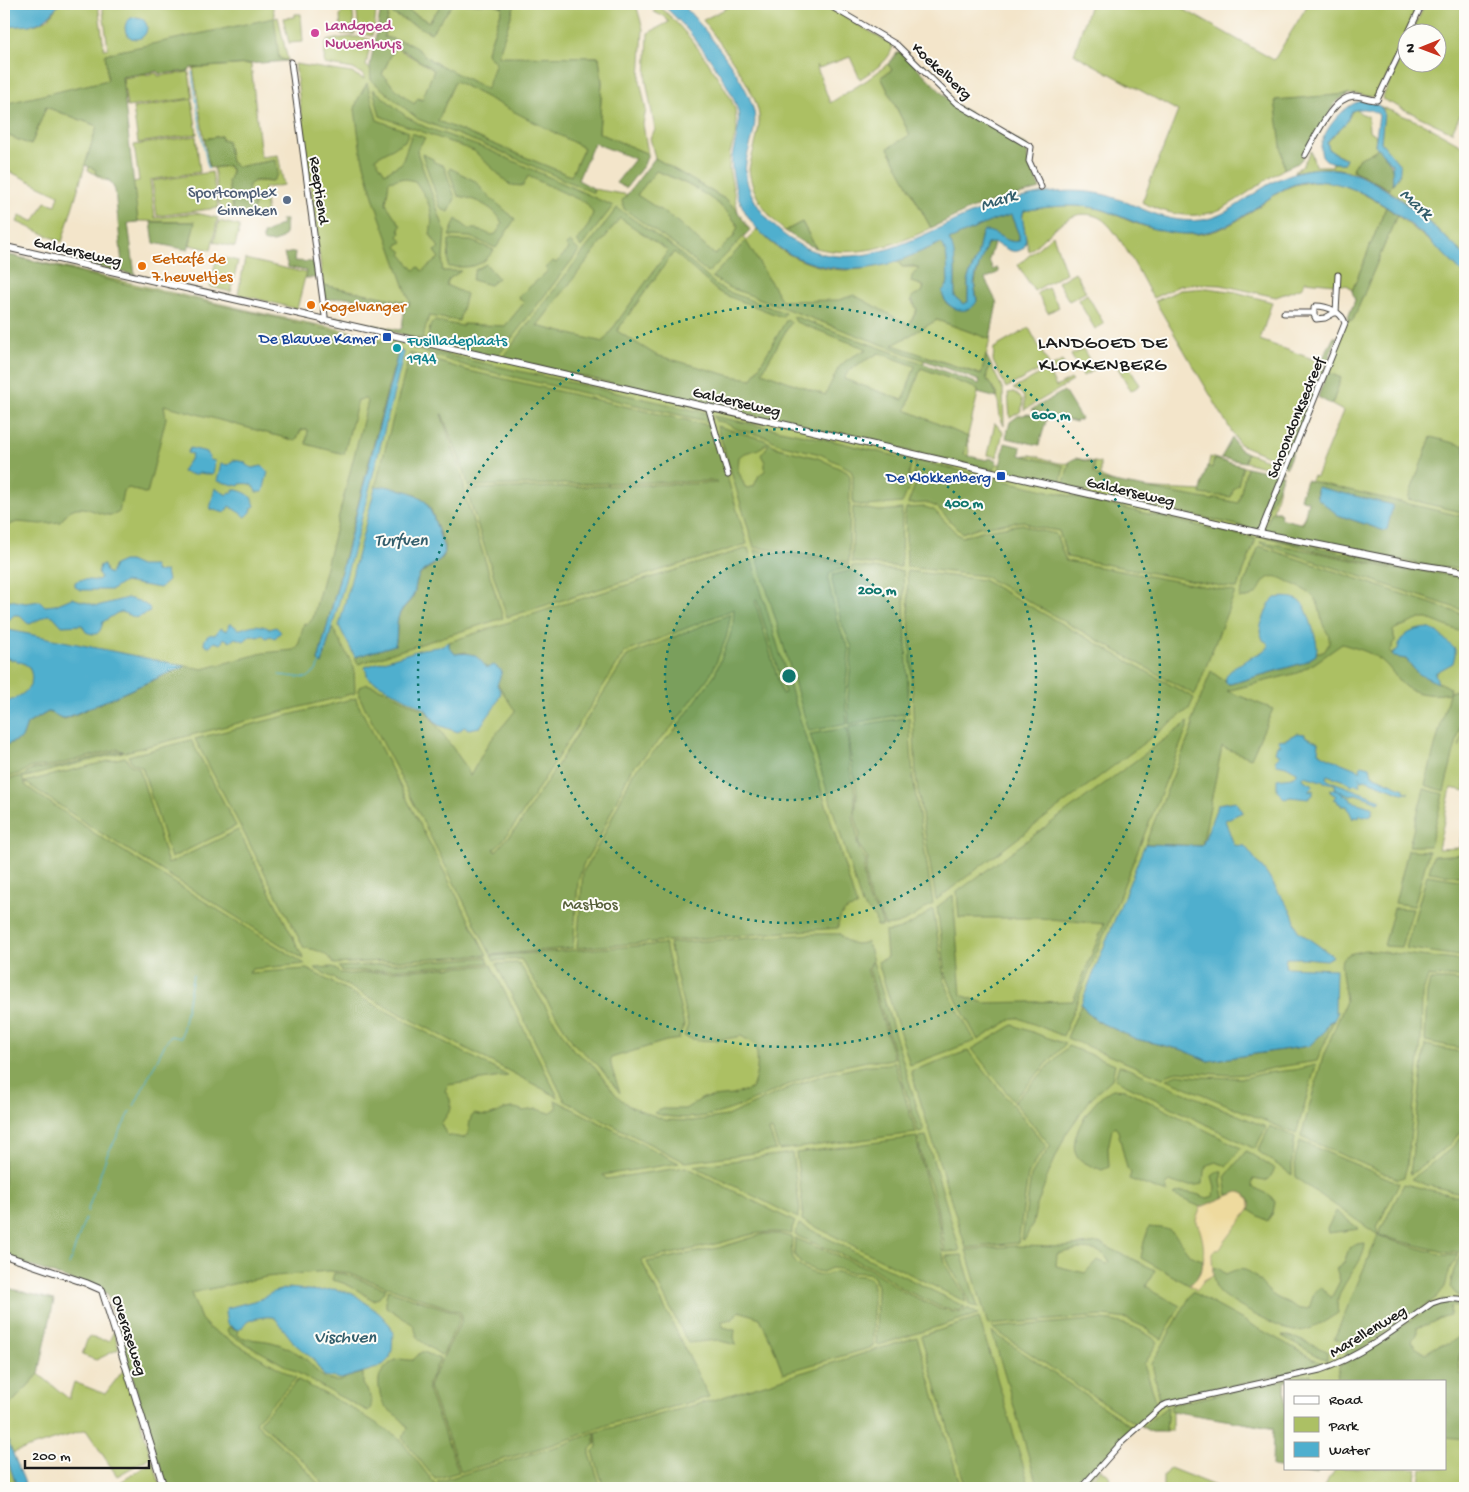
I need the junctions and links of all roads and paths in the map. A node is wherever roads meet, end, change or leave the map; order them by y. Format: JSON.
{"nodes":[{"id":1,"x":827,"y":4,"type":"edge"},
{"id":2,"x":1422,"y":4,"type":"edge"},
{"id":3,"x":1414,"y":22,"type":"edge"},
{"id":4,"x":1396,"y":60,"type":"edge"},
{"id":5,"x":291,"y":62,"type":"dead end"},
{"id":6,"x":1305,"y":155,"type":"dead end"},
{"id":7,"x":1041,"y":187,"type":"dead end"},
{"id":8,"x":4,"y":245,"type":"edge"},
{"id":9,"x":1338,"y":275,"type":"dead end"},
{"id":10,"x":1284,"y":313,"type":"dead end"},
{"id":11,"x":1314,"y":313,"type":"junction"},
{"id":12,"x":1336,"y":313,"type":"junction"},
{"id":13,"x":324,"y":321,"type":"junction"},
{"id":14,"x":708,"y":406,"type":"junction"},
{"id":15,"x":728,"y":475,"type":"dead end"},
{"id":16,"x":1260,"y":533,"type":"junction"},
{"id":17,"x":1465,"y":572,"type":"edge"},
{"id":18,"x":4,"y":1255,"type":"edge"},
{"id":19,"x":1465,"y":1300,"type":"edge"},
{"id":20,"x":164,"y":1488,"type":"edge"},
{"id":21,"x":1081,"y":1488,"type":"edge"}],
"edges":[{"from":1,"to":7,"type":"street","name":"Koekelberg"},
{"from":2,"to":3,"type":"street"},
{"from":4,"to":6,"type":"street"},
{"from":5,"to":13,"type":"street","name":"Reeptiend"},
{"from":8,"to":13,"type":"street","name":"Galderseweg"},
{"from":9,"to":12,"type":"street","name":"Schoondonksedreef"},
{"from":10,"to":11,"type":"street"},
{"from":11,"to":12,"type":"street"},
{"from":11,"to":12,"type":"street"},
{"from":12,"to":16,"type":"street","name":"Schoondonksedreef"},
{"from":13,"to":14,"type":"street","name":"Galderseweg"},
{"from":14,"to":15,"type":"street"},
{"from":14,"to":16,"type":"street","name":"Galderseweg"},
{"from":16,"to":17,"type":"street","name":"Galderseweg"},
{"from":18,"to":20,"type":"street","name":"Overaseweg"},
{"from":19,"to":21,"type":"street","name":"Marellenweg"}]}
